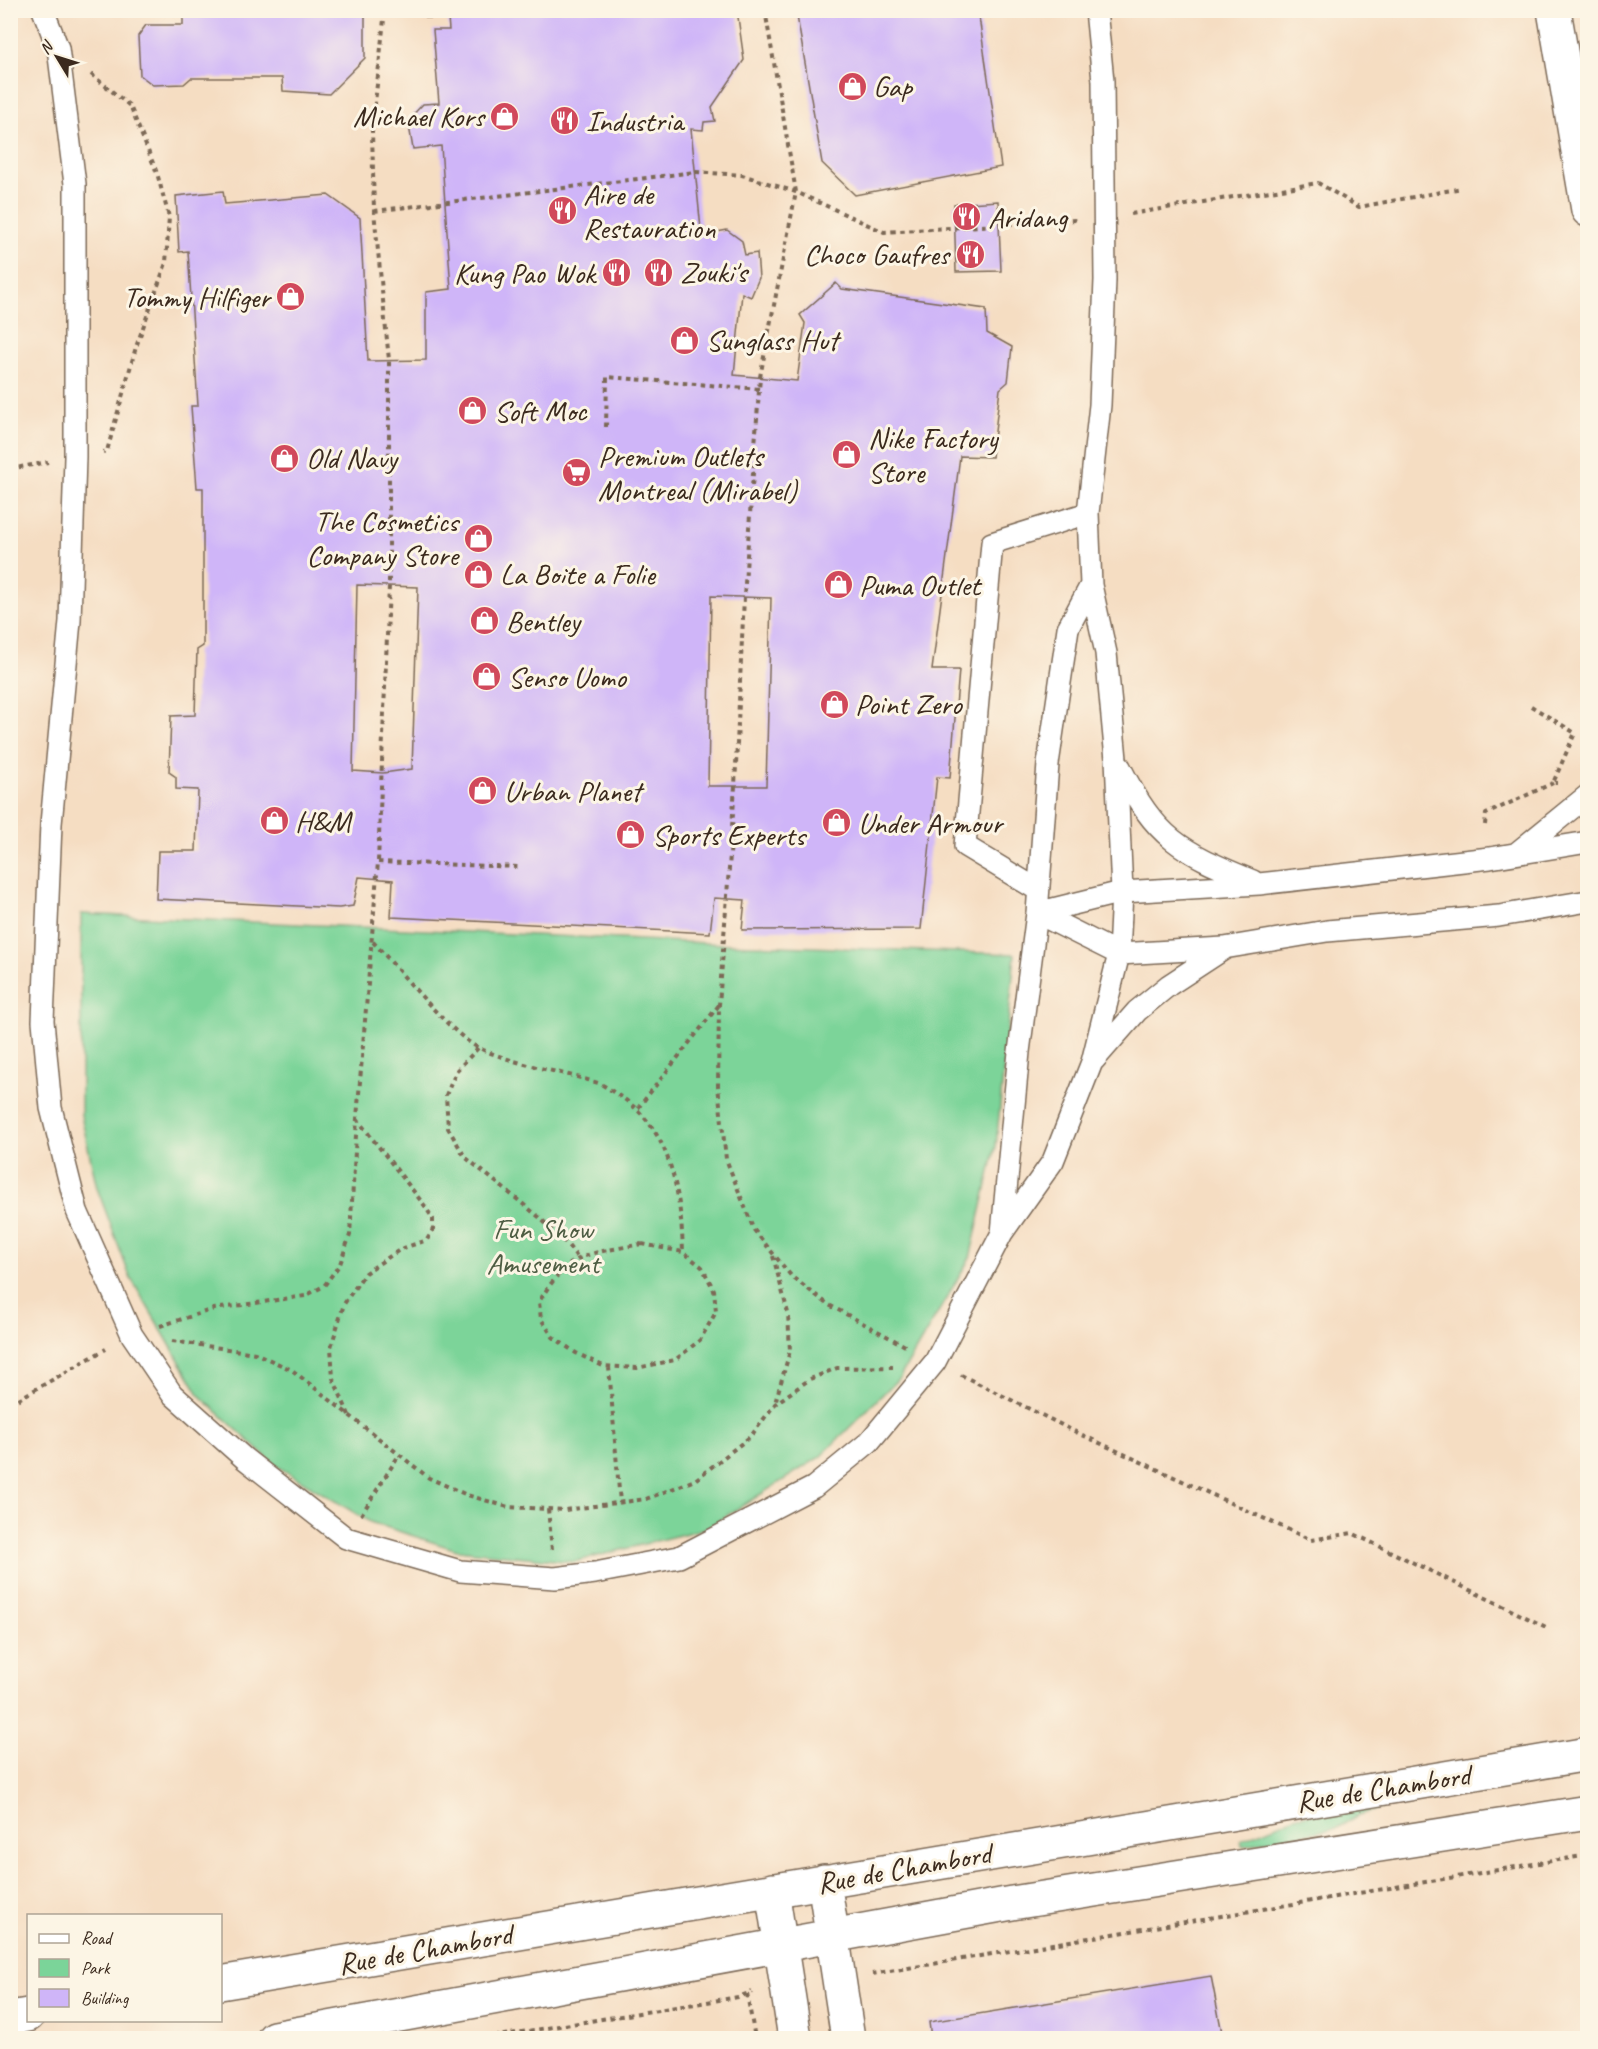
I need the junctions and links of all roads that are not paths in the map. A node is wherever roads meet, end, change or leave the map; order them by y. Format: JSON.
{"nodes":[{"id":1,"x":43,"y":10,"type":"edge"},
{"id":2,"x":52,"y":10,"type":"edge"},
{"id":3,"x":1096,"y":10,"type":"edge"},
{"id":4,"x":1554,"y":10,"type":"edge"},
{"id":5,"x":56,"y":40,"type":"junction"},
{"id":6,"x":1587,"y":210,"type":"edge"},
{"id":7,"x":1088,"y":513,"type":"junction"},
{"id":8,"x":1090,"y":585,"type":"junction"},
{"id":9,"x":1116,"y":759,"type":"junction"},
{"id":10,"x":1587,"y":795,"type":"edge"},
{"id":11,"x":1587,"y":842,"type":"edge"},
{"id":12,"x":1516,"y":854,"type":"junction"},
{"id":13,"x":1259,"y":884,"type":"junction"},
{"id":14,"x":1038,"y":890,"type":"junction"},
{"id":15,"x":1122,"y":892,"type":"junction"},
{"id":16,"x":1587,"y":901,"type":"edge"},
{"id":17,"x":1037,"y":913,"type":"junction"},
{"id":18,"x":1224,"y":948,"type":"junction"},
{"id":19,"x":1119,"y":954,"type":"junction"},
{"id":20,"x":1092,"y":1062,"type":"junction"},
{"id":21,"x":1002,"y":1233,"type":"junction"},
{"id":22,"x":1587,"y":1754,"type":"edge"},
{"id":23,"x":1587,"y":1812,"type":"edge"},
{"id":24,"x":824,"y":1881,"type":"junction"},
{"id":25,"x":772,"y":1890,"type":"junction"},
{"id":26,"x":832,"y":1936,"type":"junction"},
{"id":27,"x":781,"y":1945,"type":"junction"},
{"id":28,"x":222,"y":1983,"type":"edge"},
{"id":29,"x":27,"y":2015,"type":"edge"},
{"id":30,"x":10,"y":2018,"type":"edge"},
{"id":31,"x":274,"y":2038,"type":"edge"},
{"id":32,"x":795,"y":2038,"type":"edge"},
{"id":33,"x":848,"y":2038,"type":"edge"}],
"edges":[{"from":1,"to":5,"type":"lane"},
{"from":2,"to":5,"type":"lane"},
{"from":3,"to":7,"type":"lane"},
{"from":4,"to":6,"type":"street"},
{"from":5,"to":21,"type":"lane"},
{"from":7,"to":8,"type":"lane"},
{"from":7,"to":14,"type":"lane"},
{"from":8,"to":9,"type":"lane"},
{"from":8,"to":14,"type":"lane"},
{"from":9,"to":13,"type":"lane"},
{"from":9,"to":15,"type":"lane"},
{"from":10,"to":12,"type":"lane"},
{"from":11,"to":12,"type":"lane"},
{"from":12,"to":13,"type":"lane"},
{"from":13,"to":15,"type":"lane"},
{"from":14,"to":17,"type":"lane"},
{"from":15,"to":17,"type":"lane"},
{"from":15,"to":19,"type":"lane"},
{"from":16,"to":18,"type":"lane"},
{"from":17,"to":19,"type":"lane"},
{"from":17,"to":21,"type":"lane"},
{"from":18,"to":19,"type":"lane"},
{"from":18,"to":20,"type":"lane"},
{"from":19,"to":20,"type":"lane"},
{"from":20,"to":21,"type":"lane"},
{"from":22,"to":24,"type":"street","name":"Rue de Chambord"},
{"from":23,"to":26,"type":"street","name":"Rue de Chambord"},
{"from":24,"to":25,"type":"street","name":"Rue de Chambord"},
{"from":24,"to":26,"type":"street"},
{"from":25,"to":27,"type":"street"},
{"from":25,"to":28,"type":"street","name":"Rue de Chambord"},
{"from":26,"to":27,"type":"street","name":"Rue de Chambord"},
{"from":26,"to":33,"type":"street"},
{"from":27,"to":31,"type":"street","name":"Rue de Chambord"},
{"from":27,"to":32,"type":"street"},
{"from":29,"to":30,"type":"street"}]}
